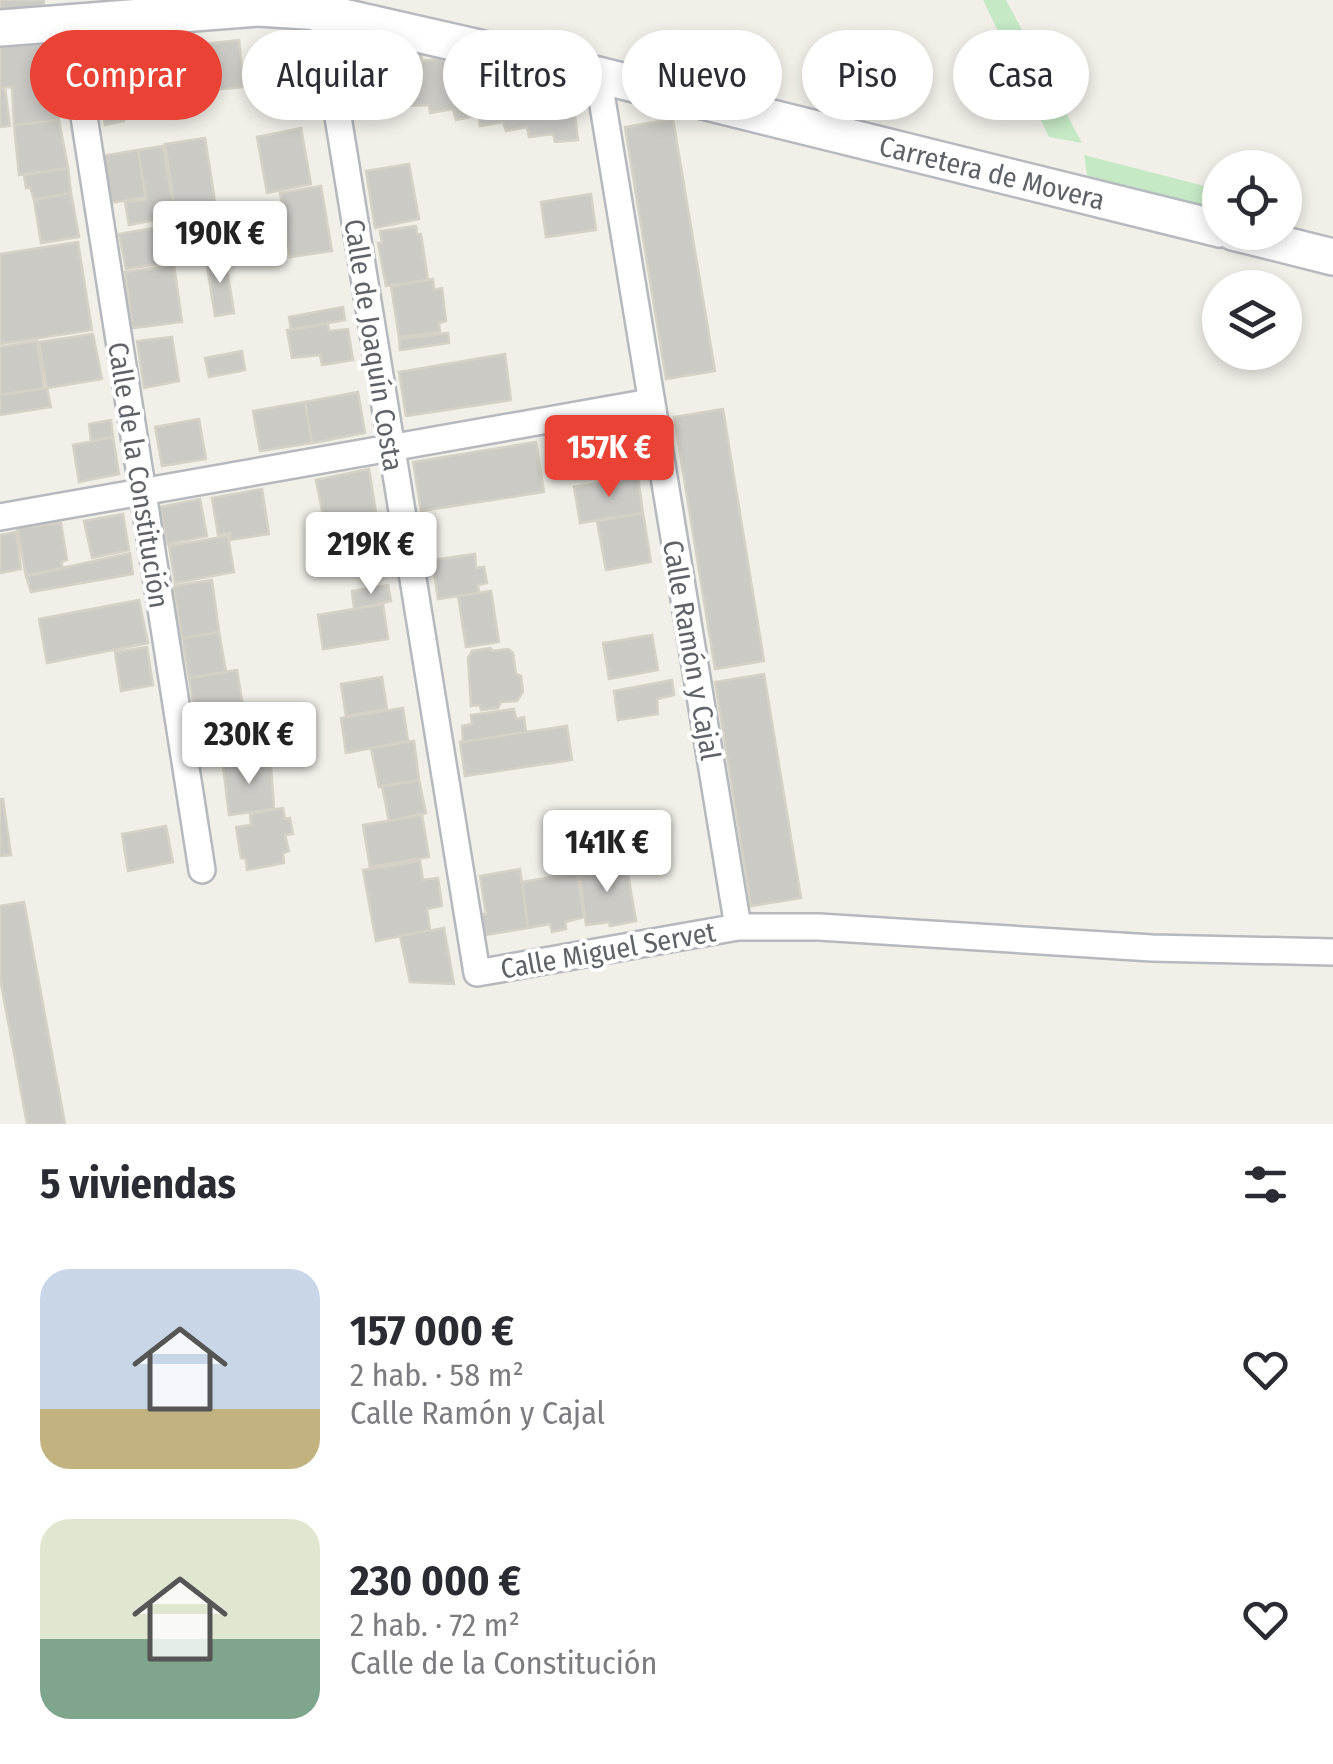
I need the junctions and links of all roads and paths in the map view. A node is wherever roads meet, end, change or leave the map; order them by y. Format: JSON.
{"nodes":[{"id":1,"x":321,"y":12,"type":"junction"},
{"id":2,"x":82,"y":14,"type":"edge"},
{"id":3,"x":0,"y":28,"type":"edge"},
{"id":4,"x":443,"y":40,"type":"edge"},
{"id":5,"x":602,"y":76,"type":"edge"},
{"id":6,"x":602,"y":100,"type":"edge"},
{"id":7,"x":1202,"y":225,"type":"edge"},
{"id":8,"x":1302,"y":249,"type":"edge"},
{"id":9,"x":1333,"y":257,"type":"edge"},
{"id":10,"x":650,"y":402,"type":"junction"},
{"id":11,"x":390,"y":447,"type":"junction"},
{"id":12,"x":141,"y":491,"type":"junction"},
{"id":13,"x":0,"y":517,"type":"edge"},
{"id":14,"x":202,"y":870,"type":"dead end"},
{"id":15,"x":738,"y":928,"type":"junction"},
{"id":16,"x":1333,"y":952,"type":"edge"},
{"id":17,"x":476,"y":972,"type":"joint"}],
"edges":[{"from":1,"to":2,"type":"main road","name":"Carretera de Movera"},
{"from":1,"to":4,"type":"main road","name":"Carretera de Movera"},
{"from":1,"to":11,"type":"street","name":"Calle de Joaquín Costa"},
{"from":2,"to":3,"type":"main road","name":"Carretera de Movera"},
{"from":2,"to":12,"type":"street","name":"Calle de la Constitución"},
{"from":5,"to":7,"type":"main road","name":"Carretera de Movera"},
{"from":6,"to":10,"type":"street","name":"Calle Ramón y Cajal"},
{"from":8,"to":9,"type":"main road"},
{"from":10,"to":11,"type":"street"},
{"from":10,"to":15,"type":"street","name":"Calle Ramón y Cajal"},
{"from":11,"to":12,"type":"street"},
{"from":11,"to":17,"type":"street","name":"Calle de Joaquín Costa"},
{"from":12,"to":13,"type":"street"},
{"from":12,"to":14,"type":"street","name":"Calle de la Constitución"},
{"from":15,"to":16,"type":"street","name":"Calle Miguel Servet"},
{"from":15,"to":17,"type":"street","name":"Calle Miguel Servet"}]}
